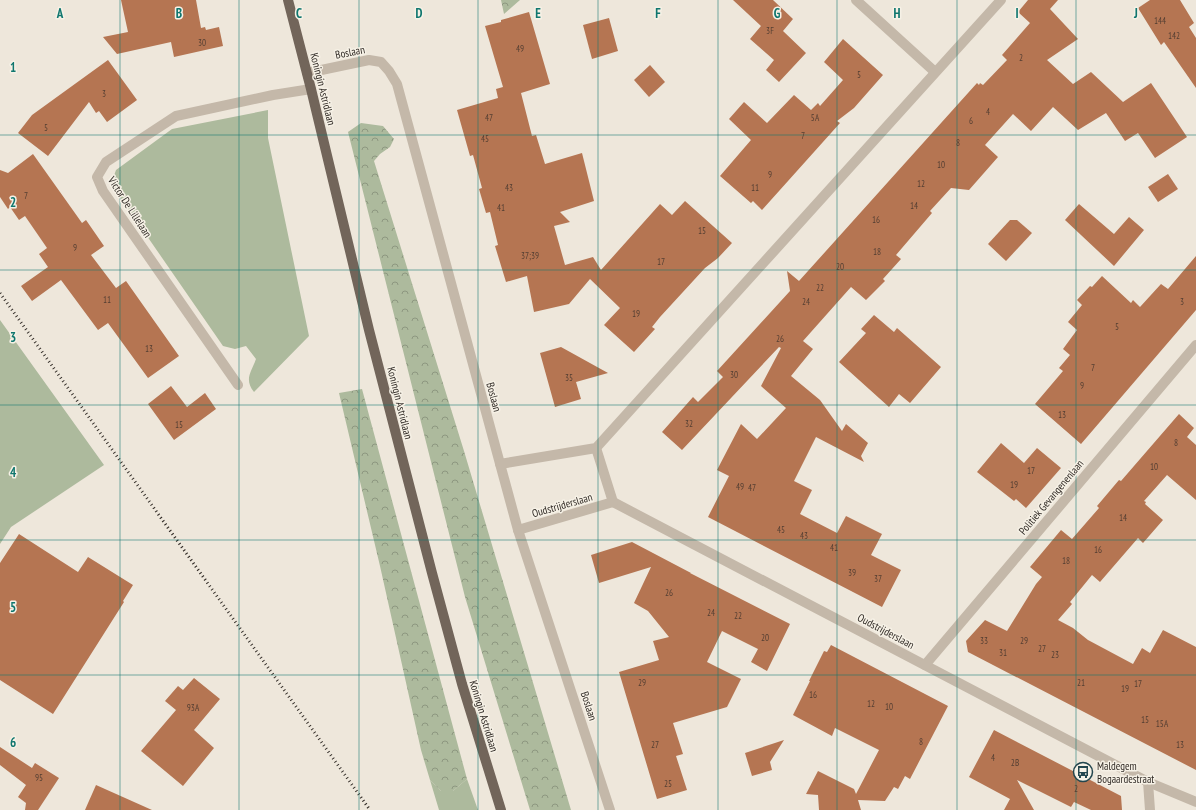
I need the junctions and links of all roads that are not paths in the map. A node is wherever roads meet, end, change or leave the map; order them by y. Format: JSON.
{"nodes":[{"id":1,"x":288,"y":0,"type":"edge"},
{"id":2,"x":856,"y":0,"type":"edge"},
{"id":3,"x":1000,"y":0,"type":"edge"},
{"id":4,"x":935,"y":72,"type":"junction"},
{"id":5,"x":307,"y":73,"type":"junction"},
{"id":6,"x":311,"y":89,"type":"junction"},
{"id":7,"x":1196,"y":345,"type":"edge"},
{"id":8,"x":238,"y":385,"type":"dead end"},
{"id":9,"x":596,"y":448,"type":"junction"},
{"id":10,"x":500,"y":464,"type":"junction"},
{"id":11,"x":613,"y":502,"type":"junction"},
{"id":12,"x":518,"y":530,"type":"junction"},
{"id":13,"x":925,"y":665,"type":"junction"},
{"id":14,"x":1148,"y":782,"type":"junction"},
{"id":15,"x":1196,"y":802,"type":"edge"},
{"id":16,"x":500,"y":810,"type":"edge"},
{"id":17,"x":610,"y":810,"type":"edge"},
{"id":18,"x":1150,"y":810,"type":"edge"}],
"edges":[{"from":1,"to":5,"type":"main road","name":"Koningin Astridlaan"},
{"from":2,"to":4,"type":"street"},
{"from":3,"to":4,"type":"street"},
{"from":4,"to":9,"type":"street"},
{"from":5,"to":6,"type":"main road","name":"Koningin Astridlaan"},
{"from":5,"to":10,"type":"street","name":"Boslaan"},
{"from":6,"to":8,"type":"street","name":"Victor De Lillelaan"},
{"from":6,"to":16,"type":"main road","name":"Koningin Astridlaan"},
{"from":7,"to":13,"type":"street","name":"Politiek Gevangenenlaan"},
{"from":9,"to":10,"type":"street"},
{"from":9,"to":11,"type":"street"},
{"from":10,"to":12,"type":"street","name":"Boslaan"},
{"from":11,"to":12,"type":"street","name":"Oudstrijderslaan"},
{"from":11,"to":13,"type":"street","name":"Oudstrijderslaan"},
{"from":12,"to":17,"type":"street","name":"Boslaan"},
{"from":13,"to":14,"type":"street","name":"Oudstrijderslaan"},
{"from":14,"to":15,"type":"street","name":"Oudstrijderslaan"},
{"from":14,"to":18,"type":"street"}]}
